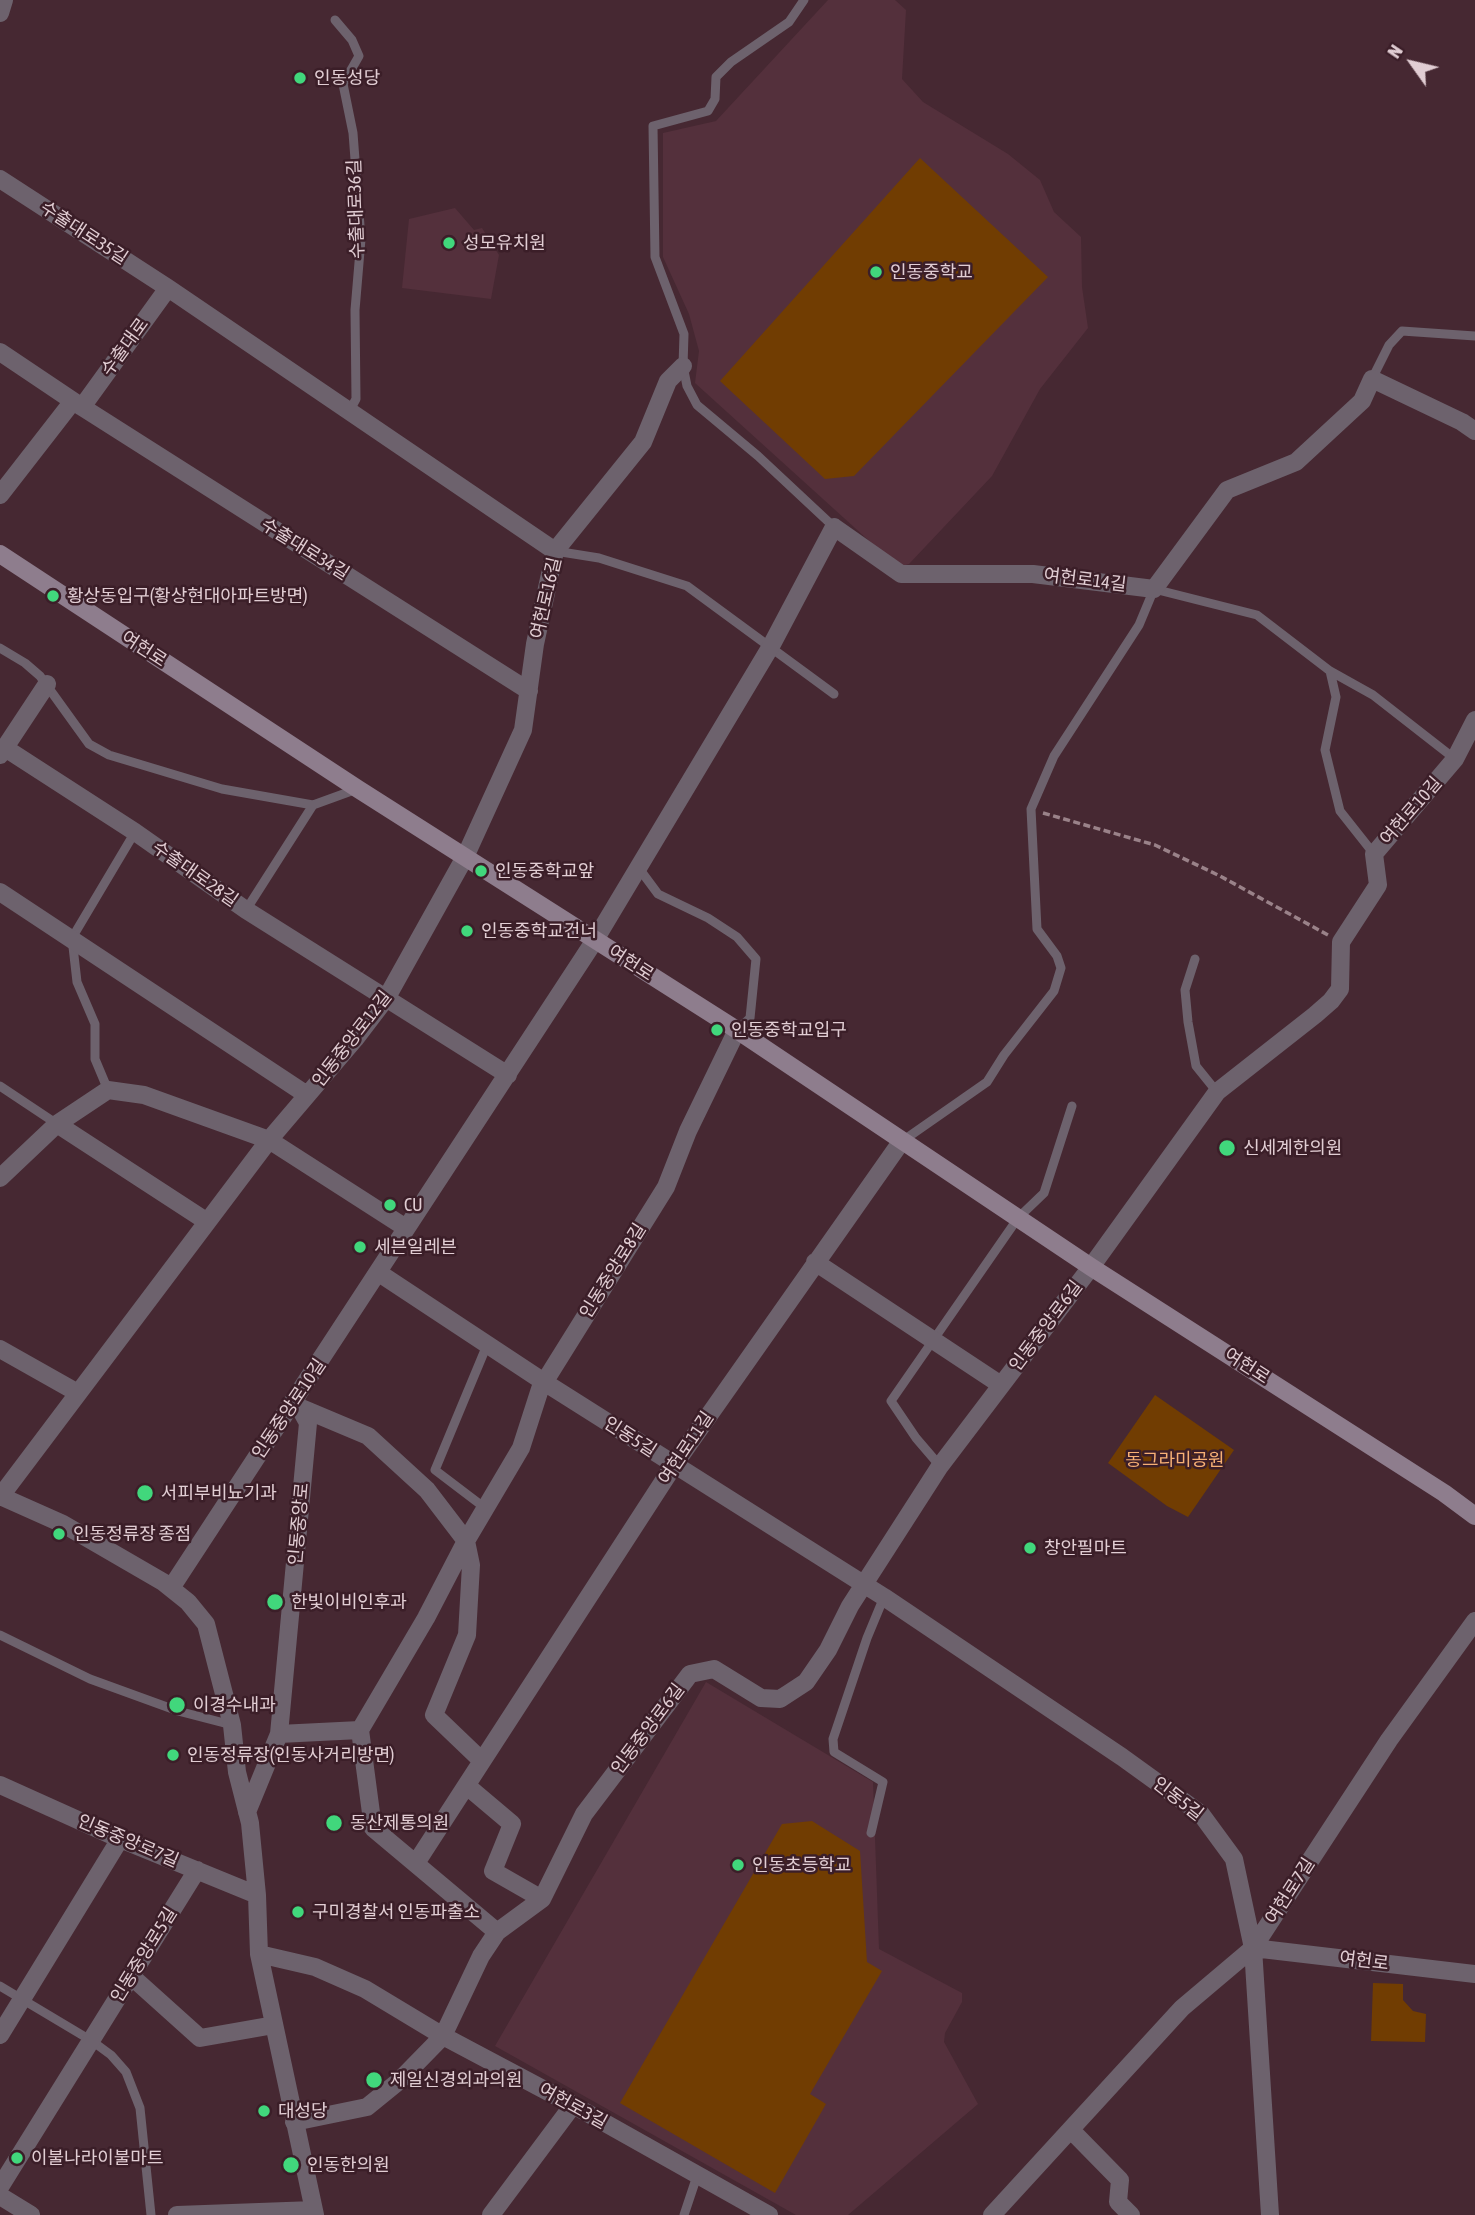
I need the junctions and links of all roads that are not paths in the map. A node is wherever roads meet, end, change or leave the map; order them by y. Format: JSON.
{"nodes":[{"id":1,"x":4,"y":0,"type":"edge"},
{"id":2,"x":804,"y":0,"type":"edge"},
{"id":3,"x":0,"y":13,"type":"edge"},
{"id":4,"x":335,"y":20,"type":"dead end"},
{"id":5,"x":0,"y":179,"type":"edge"},
{"id":6,"x":168,"y":288,"type":"junction"},
{"id":7,"x":1475,"y":336,"type":"edge"},
{"id":8,"x":0,"y":352,"type":"edge"},
{"id":9,"x":683,"y":366,"type":"junction"},
{"id":10,"x":1372,"y":379,"type":"junction"},
{"id":11,"x":77,"y":404,"type":"junction"},
{"id":12,"x":351,"y":410,"type":"junction"},
{"id":13,"x":1475,"y":431,"type":"edge"},
{"id":14,"x":0,"y":495,"type":"edge"},
{"id":15,"x":834,"y":527,"type":"junction"},
{"id":16,"x":555,"y":551,"type":"junction"},
{"id":17,"x":0,"y":554,"type":"edge"},
{"id":18,"x":1154,"y":589,"type":"junction"},
{"id":19,"x":771,"y":646,"type":"junction"},
{"id":20,"x":0,"y":648,"type":"edge"},
{"id":21,"x":1330,"y":671,"type":"junction"},
{"id":22,"x":47,"y":684,"type":"junction"},
{"id":23,"x":528,"y":691,"type":"junction"},
{"id":24,"x":834,"y":694,"type":"dead end"},
{"id":25,"x":1475,"y":720,"type":"edge"},
{"id":26,"x":2,"y":751,"type":"edge"},
{"id":27,"x":1455,"y":759,"type":"junction"},
{"id":28,"x":358,"y":789,"type":"junction"},
{"id":29,"x":313,"y":805,"type":"junction"},
{"id":30,"x":135,"y":831,"type":"junction"},
{"id":31,"x":1374,"y":854,"type":"junction"},
{"id":32,"x":465,"y":857,"type":"junction"},
{"id":33,"x":638,"y":867,"type":"junction"},
{"id":34,"x":0,"y":892,"type":"edge"},
{"id":35,"x":246,"y":910,"type":"junction"},
{"id":36,"x":72,"y":938,"type":"junction"},
{"id":37,"x":596,"y":940,"type":"junction"},
{"id":38,"x":1195,"y":959,"type":"dead end"},
{"id":39,"x":387,"y":997,"type":"junction"},
{"id":40,"x":737,"y":1030,"type":"junction"},
{"id":41,"x":508,"y":1075,"type":"junction"},
{"id":42,"x":0,"y":1086,"type":"edge"},
{"id":43,"x":108,"y":1090,"type":"junction"},
{"id":44,"x":1217,"y":1092,"type":"junction"},
{"id":45,"x":307,"y":1095,"type":"junction"},
{"id":46,"x":1072,"y":1106,"type":"dead end"},
{"id":47,"x":57,"y":1124,"type":"junction"},
{"id":48,"x":268,"y":1140,"type":"junction"},
{"id":49,"x":901,"y":1142,"type":"junction"},
{"id":50,"x":0,"y":1178,"type":"edge"},
{"id":51,"x":1018,"y":1218,"type":"junction"},
{"id":52,"x":206,"y":1221,"type":"junction"},
{"id":53,"x":405,"y":1228,"type":"junction"},
{"id":54,"x":815,"y":1262,"type":"junction"},
{"id":55,"x":1091,"y":1267,"type":"junction"},
{"id":56,"x":379,"y":1273,"type":"junction"},
{"id":57,"x":933,"y":1340,"type":"junction"},
{"id":58,"x":487,"y":1345,"type":"junction"},
{"id":59,"x":0,"y":1349,"type":"edge"},
{"id":60,"x":544,"y":1382,"type":"junction"},
{"id":61,"x":1001,"y":1385,"type":"junction"},
{"id":62,"x":78,"y":1394,"type":"junction"},
{"id":63,"x":297,"y":1404,"type":"junction"},
{"id":64,"x":674,"y":1465,"type":"junction"},
{"id":65,"x":940,"y":1465,"type":"junction"},
{"id":66,"x":0,"y":1496,"type":"edge"},
{"id":67,"x":485,"y":1508,"type":"junction"},
{"id":68,"x":1475,"y":1516,"type":"edge"},
{"id":69,"x":466,"y":1541,"type":"junction"},
{"id":70,"x":863,"y":1585,"type":"junction"},
{"id":71,"x":171,"y":1588,"type":"junction"},
{"id":72,"x":884,"y":1597,"type":"junction"},
{"id":73,"x":1475,"y":1621,"type":"edge"},
{"id":74,"x":0,"y":1635,"type":"edge"},
{"id":75,"x":232,"y":1725,"type":"junction"},
{"id":76,"x":360,"y":1730,"type":"junction"},
{"id":77,"x":279,"y":1734,"type":"junction"},
{"id":78,"x":481,"y":1760,"type":"junction"},
{"id":79,"x":0,"y":1785,"type":"edge"},
{"id":80,"x":467,"y":1786,"type":"junction"},
{"id":81,"x":247,"y":1812,"type":"junction"},
{"id":82,"x":871,"y":1833,"type":"dead end"},
{"id":83,"x":120,"y":1839,"type":"junction"},
{"id":84,"x":416,"y":1863,"type":"junction"},
{"id":85,"x":197,"y":1870,"type":"junction"},
{"id":86,"x":257,"y":1895,"type":"junction"},
{"id":87,"x":542,"y":1899,"type":"junction"},
{"id":88,"x":497,"y":1932,"type":"junction"},
{"id":89,"x":1253,"y":1948,"type":"junction"},
{"id":90,"x":259,"y":1954,"type":"junction"},
{"id":91,"x":1475,"y":1974,"type":"edge"},
{"id":92,"x":131,"y":1976,"type":"junction"},
{"id":93,"x":0,"y":1986,"type":"edge"},
{"id":94,"x":23,"y":2000,"type":"junction"},
{"id":95,"x":274,"y":2025,"type":"junction"},
{"id":96,"x":0,"y":2035,"type":"edge"},
{"id":97,"x":443,"y":2036,"type":"junction"},
{"id":98,"x":93,"y":2041,"type":"junction"},
{"id":99,"x":573,"y":2105,"type":"junction"},
{"id":100,"x":294,"y":2122,"type":"junction"},
{"id":101,"x":1071,"y":2130,"type":"junction"},
{"id":102,"x":697,"y":2176,"type":"junction"},
{"id":103,"x":0,"y":2188,"type":"edge"},
{"id":104,"x":0,"y":2196,"type":"edge"},
{"id":105,"x":315,"y":2212,"type":"edge"},
{"id":106,"x":31,"y":2215,"type":"edge"},
{"id":107,"x":151,"y":2215,"type":"edge"},
{"id":108,"x":177,"y":2215,"type":"edge"},
{"id":109,"x":491,"y":2215,"type":"edge"},
{"id":110,"x":684,"y":2215,"type":"edge"},
{"id":111,"x":769,"y":2215,"type":"edge"},
{"id":112,"x":992,"y":2215,"type":"edge"},
{"id":113,"x":1131,"y":2215,"type":"edge"},
{"id":114,"x":1270,"y":2215,"type":"edge"}],
"edges":[{"from":1,"to":3,"type":"street"},
{"from":2,"to":9,"type":"lane"},
{"from":4,"to":12,"type":"lane","name":"수출대로36길"},
{"from":5,"to":6,"type":"street","name":"수출대로35길"},
{"from":6,"to":11,"type":"street","name":"수출대로"},
{"from":6,"to":12,"type":"street"},
{"from":7,"to":10,"type":"lane"},
{"from":8,"to":11,"type":"street","name":"수출대로34길"},
{"from":9,"to":15,"type":"lane"},
{"from":9,"to":16,"type":"street","name":"여헌로16길"},
{"from":10,"to":13,"type":"street"},
{"from":10,"to":18,"type":"street"},
{"from":11,"to":14,"type":"street","name":"수출대로"},
{"from":11,"to":23,"type":"street","name":"수출대로34길"},
{"from":12,"to":16,"type":"street"},
{"from":15,"to":18,"type":"street","name":"여헌로14길"},
{"from":15,"to":19,"type":"street"},
{"from":16,"to":19,"type":"lane"},
{"from":16,"to":23,"type":"street","name":"여헌로16길"},
{"from":17,"to":28,"type":"street","name":"여헌로"},
{"from":18,"to":21,"type":"lane"},
{"from":18,"to":49,"type":"lane","name":"여헌로14길"},
{"from":19,"to":24,"type":"lane"},
{"from":19,"to":33,"type":"street"},
{"from":20,"to":22,"type":"lane"},
{"from":21,"to":27,"type":"lane"},
{"from":21,"to":31,"type":"lane"},
{"from":22,"to":26,"type":"street","name":"수출대로28길"},
{"from":22,"to":29,"type":"lane"},
{"from":23,"to":32,"type":"street","name":"여헌로16길"},
{"from":25,"to":27,"type":"street","name":"여헌로10길"},
{"from":26,"to":30,"type":"street","name":"수출대로28길"},
{"from":27,"to":31,"type":"street","name":"여헌로10길"},
{"from":28,"to":29,"type":"lane"},
{"from":28,"to":32,"type":"street","name":"여헌로"},
{"from":29,"to":35,"type":"lane"},
{"from":30,"to":35,"type":"street","name":"수출대로28길"},
{"from":30,"to":36,"type":"lane"},
{"from":31,"to":44,"type":"street","name":"여헌로10길"},
{"from":32,"to":37,"type":"street","name":"여헌로"},
{"from":32,"to":39,"type":"street","name":"인동중앙로12길"},
{"from":33,"to":37,"type":"street"},
{"from":33,"to":40,"type":"lane"},
{"from":34,"to":36,"type":"street"},
{"from":35,"to":39,"type":"street","name":"수출대로28길"},
{"from":36,"to":43,"type":"lane"},
{"from":36,"to":45,"type":"street"},
{"from":37,"to":40,"type":"street","name":"여헌로"},
{"from":37,"to":41,"type":"street","name":"인동중앙로10길"},
{"from":38,"to":44,"type":"lane"},
{"from":39,"to":41,"type":"street"},
{"from":39,"to":45,"type":"street","name":"인동중앙로12길"},
{"from":40,"to":49,"type":"street","name":"여헌로"},
{"from":40,"to":60,"type":"street","name":"인동중앙로8길"},
{"from":41,"to":53,"type":"street","name":"인동중앙로10길"},
{"from":42,"to":47,"type":"lane"},
{"from":43,"to":47,"type":"street"},
{"from":43,"to":48,"type":"street"},
{"from":44,"to":55,"type":"street"},
{"from":45,"to":48,"type":"street","name":"인동중앙로12길"},
{"from":46,"to":51,"type":"lane"},
{"from":47,"to":50,"type":"street"},
{"from":47,"to":52,"type":"street"},
{"from":48,"to":52,"type":"street","name":"인동중앙로12길"},
{"from":48,"to":53,"type":"street"},
{"from":49,"to":51,"type":"street","name":"여헌로"},
{"from":49,"to":54,"type":"street","name":"여헌로11길"},
{"from":51,"to":55,"type":"street","name":"여헌로"},
{"from":51,"to":57,"type":"lane"},
{"from":52,"to":62,"type":"street","name":"인동중앙로12길"},
{"from":53,"to":56,"type":"street","name":"인동중앙로10길"},
{"from":54,"to":57,"type":"street","name":"인동중앙로6길"},
{"from":54,"to":64,"type":"street","name":"여헌로11길"},
{"from":55,"to":61,"type":"street","name":"인동중앙로6길"},
{"from":55,"to":68,"type":"street","name":"여헌로"},
{"from":56,"to":58,"type":"street","name":"인동5길"},
{"from":56,"to":63,"type":"street","name":"인동중앙로10길"},
{"from":57,"to":61,"type":"street","name":"인동중앙로6길"},
{"from":57,"to":65,"type":"lane"},
{"from":58,"to":60,"type":"street","name":"인동5길"},
{"from":58,"to":67,"type":"lane"},
{"from":59,"to":62,"type":"street"},
{"from":60,"to":64,"type":"street","name":"인동5길"},
{"from":60,"to":67,"type":"street","name":"인동중앙로8길"},
{"from":61,"to":65,"type":"street","name":"인동중앙로6길"},
{"from":62,"to":66,"type":"street","name":"인동중앙로12길"},
{"from":63,"to":69,"type":"street"},
{"from":63,"to":71,"type":"street","name":"인동중앙로10길"},
{"from":63,"to":77,"type":"street","name":"인동중앙로"},
{"from":64,"to":70,"type":"street","name":"인동5길"},
{"from":64,"to":78,"type":"street","name":"여헌로11길"},
{"from":65,"to":70,"type":"street","name":"인동중앙로6길"},
{"from":66,"to":71,"type":"street","name":"인동중앙로"},
{"from":67,"to":69,"type":"street","name":"인동중앙로8길"},
{"from":69,"to":76,"type":"street","name":"인동중앙로8길"},
{"from":69,"to":78,"type":"street"},
{"from":70,"to":72,"type":"street","name":"인동5길"},
{"from":70,"to":87,"type":"street","name":"인동중앙로6길"},
{"from":71,"to":75,"type":"street","name":"인동중앙로"},
{"from":72,"to":82,"type":"lane"},
{"from":72,"to":89,"type":"street","name":"인동5길"},
{"from":73,"to":89,"type":"street","name":"여헌로7길"},
{"from":74,"to":75,"type":"lane"},
{"from":75,"to":81,"type":"street","name":"인동중앙로"},
{"from":76,"to":77,"type":"street"},
{"from":76,"to":84,"type":"street"},
{"from":77,"to":81,"type":"street","name":"인동중앙로"},
{"from":78,"to":80,"type":"street","name":"여헌로11길"},
{"from":79,"to":83,"type":"street","name":"인동중앙로7길"},
{"from":80,"to":84,"type":"street","name":"여헌로11길"},
{"from":80,"to":87,"type":"street"},
{"from":81,"to":86,"type":"street","name":"인동중앙로"},
{"from":83,"to":85,"type":"street","name":"인동중앙로7길"},
{"from":83,"to":94,"type":"street"},
{"from":84,"to":88,"type":"street"},
{"from":85,"to":86,"type":"street","name":"인동중앙로7길"},
{"from":85,"to":92,"type":"street","name":"인동중앙로5길"},
{"from":86,"to":90,"type":"street","name":"인동중앙로"},
{"from":87,"to":88,"type":"street","name":"인동중앙로6길"},
{"from":88,"to":97,"type":"street","name":"인동중앙로6길"},
{"from":89,"to":91,"type":"street","name":"여헌로"},
{"from":89,"to":101,"type":"street","name":"여헌로7길"},
{"from":89,"to":114,"type":"street","name":"인동5길"},
{"from":90,"to":95,"type":"street","name":"인동중앙로"},
{"from":90,"to":97,"type":"street","name":"여헌로3길"},
{"from":92,"to":95,"type":"street"},
{"from":92,"to":98,"type":"street","name":"인동중앙로5길"},
{"from":93,"to":94,"type":"lane"},
{"from":94,"to":96,"type":"street"},
{"from":94,"to":98,"type":"lane"},
{"from":95,"to":100,"type":"street","name":"인동중앙로"},
{"from":97,"to":99,"type":"street","name":"여헌로3길"},
{"from":97,"to":100,"type":"street","name":"인동중앙로6길"},
{"from":98,"to":103,"type":"street","name":"인동중앙로5길"},
{"from":98,"to":107,"type":"lane"},
{"from":99,"to":102,"type":"street","name":"여헌로3길"},
{"from":99,"to":109,"type":"street"},
{"from":100,"to":105,"type":"street","name":"인동중앙로"},
{"from":101,"to":112,"type":"street","name":"여헌로7길"},
{"from":101,"to":113,"type":"street"},
{"from":102,"to":110,"type":"lane"},
{"from":102,"to":111,"type":"street","name":"여헌로3길"},
{"from":104,"to":106,"type":"street"},
{"from":105,"to":108,"type":"street"}]}
